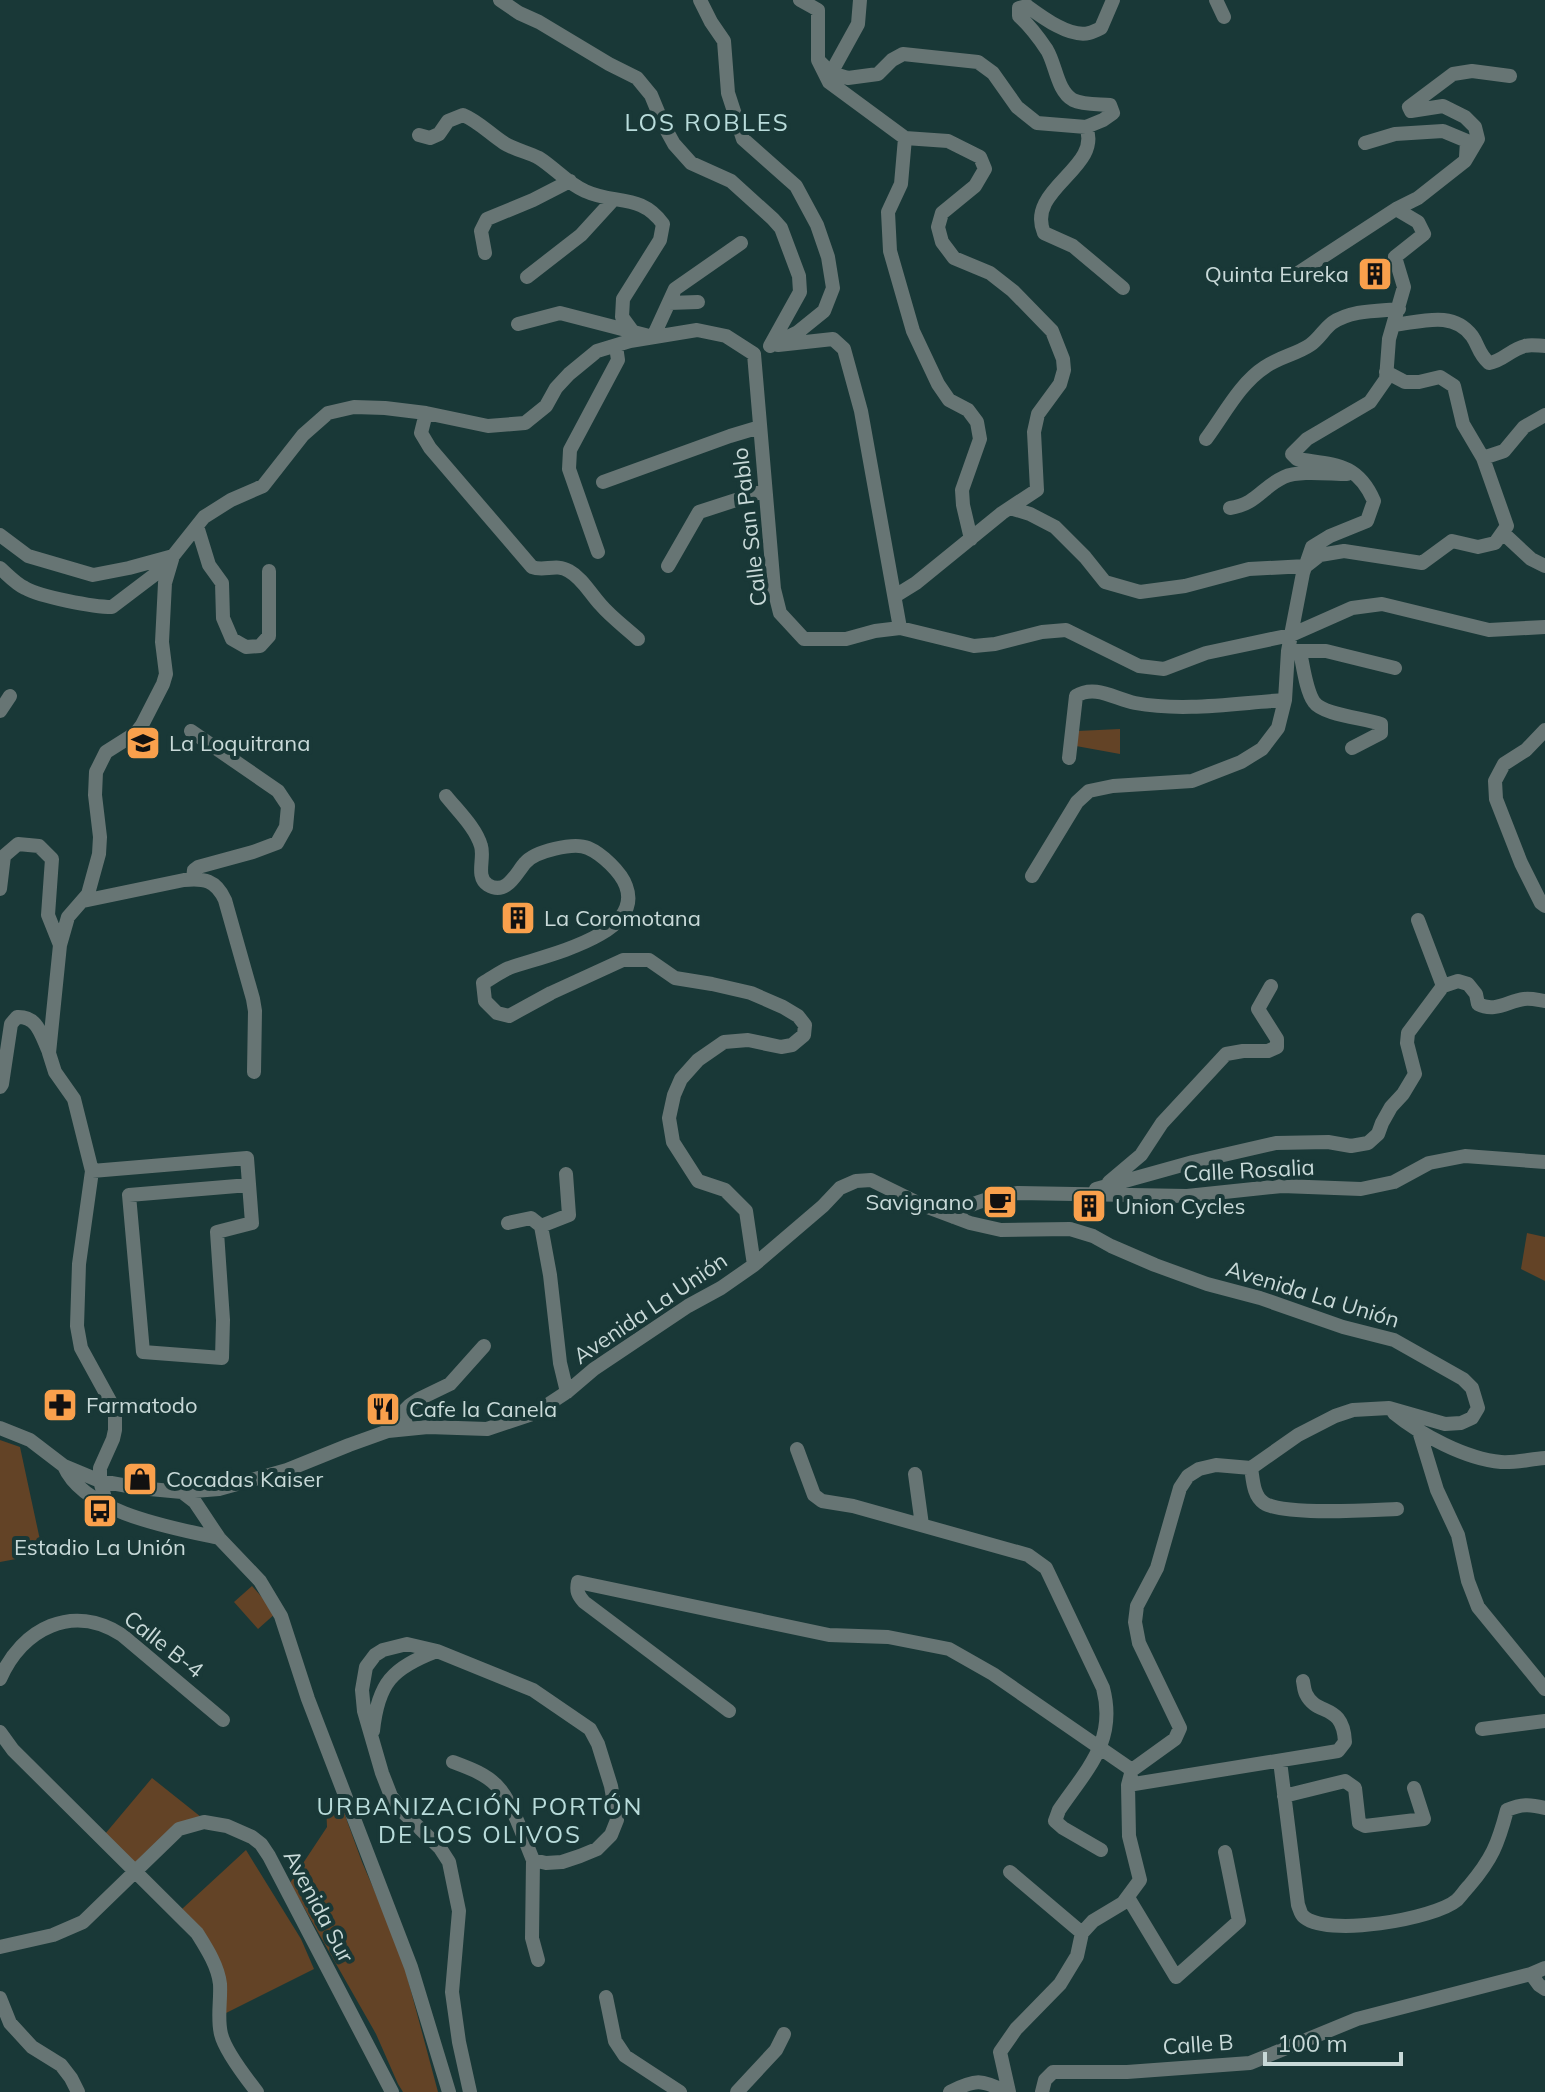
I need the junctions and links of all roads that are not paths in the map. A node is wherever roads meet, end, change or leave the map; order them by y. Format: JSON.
{"nodes":[{"id":1,"x":500,"y":0,"type":"edge"},
{"id":2,"x":700,"y":0,"type":"edge"},
{"id":3,"x":800,"y":0,"type":"edge"},
{"id":4,"x":860,"y":0,"type":"edge"},
{"id":5,"x":1113,"y":0,"type":"edge"},
{"id":6,"x":1216,"y":0,"type":"edge"},
{"id":7,"x":1224,"y":17,"type":"dead end"},
{"id":8,"x":818,"y":60,"type":"junction"},
{"id":9,"x":831,"y":73,"type":"junction"},
{"id":10,"x":1510,"y":76,"type":"dead end"},
{"id":11,"x":1086,"y":127,"type":"junction"},
{"id":12,"x":419,"y":135,"type":"dead end"},
{"id":13,"x":905,"y":138,"type":"junction"},
{"id":14,"x":1365,"y":143,"type":"dead end"},
{"id":15,"x":1465,"y":161,"type":"junction"},
{"id":16,"x":570,"y":181,"type":"junction"},
{"id":17,"x":613,"y":200,"type":"junction"},
{"id":18,"x":1396,"y":209,"type":"junction"},
{"id":19,"x":741,"y":243,"type":"dead end"},
{"id":20,"x":485,"y":253,"type":"dead end"},
{"id":21,"x":1298,"y":273,"type":"dead end"},
{"id":22,"x":527,"y":277,"type":"dead end"},
{"id":23,"x":1123,"y":288,"type":"dead end"},
{"id":24,"x":698,"y":302,"type":"dead end"},
{"id":25,"x":669,"y":303,"type":"junction"},
{"id":26,"x":1399,"y":309,"type":"junction"},
{"id":27,"x":518,"y":324,"type":"dead end"},
{"id":28,"x":1394,"y":325,"type":"junction"},
{"id":29,"x":633,"y":332,"type":"junction"},
{"id":30,"x":653,"y":337,"type":"junction"},
{"id":31,"x":616,"y":346,"type":"junction"},
{"id":32,"x":770,"y":346,"type":"junction"},
{"id":33,"x":1545,"y":346,"type":"edge"},
{"id":34,"x":754,"y":354,"type":"junction"},
{"id":35,"x":1386,"y":372,"type":"junction"},
{"id":36,"x":426,"y":413,"type":"junction"},
{"id":37,"x":1545,"y":415,"type":"edge"},
{"id":38,"x":760,"y":427,"type":"junction"},
{"id":39,"x":1206,"y":439,"type":"dead end"},
{"id":40,"x":1483,"y":458,"type":"junction"},
{"id":41,"x":1355,"y":474,"type":"junction"},
{"id":42,"x":603,"y":482,"type":"dead end"},
{"id":43,"x":764,"y":491,"type":"junction"},
{"id":44,"x":1010,"y":508,"type":"junction"},
{"id":45,"x":1230,"y":508,"type":"dead end"},
{"id":46,"x":197,"y":526,"type":"junction"},
{"id":47,"x":1503,"y":533,"type":"junction"},
{"id":48,"x":0,"y":535,"type":"edge"},
{"id":49,"x":971,"y":539,"type":"junction"},
{"id":50,"x":598,"y":552,"type":"dead end"},
{"id":51,"x":172,"y":560,"type":"junction"},
{"id":52,"x":668,"y":566,"type":"dead end"},
{"id":53,"x":1306,"y":566,"type":"junction"},
{"id":54,"x":1545,"y":566,"type":"edge"},
{"id":55,"x":0,"y":568,"type":"edge"},
{"id":56,"x":269,"y":571,"type":"dead end"},
{"id":57,"x":895,"y":596,"type":"junction"},
{"id":58,"x":1545,"y":627,"type":"edge"},
{"id":59,"x":900,"y":628,"type":"junction"},
{"id":60,"x":1291,"y":635,"type":"junction"},
{"id":61,"x":638,"y":639,"type":"dead end"},
{"id":62,"x":1294,"y":651,"type":"junction"},
{"id":63,"x":1395,"y":668,"type":"dead end"},
{"id":64,"x":10,"y":696,"type":"dead end"},
{"id":65,"x":1285,"y":700,"type":"junction"},
{"id":66,"x":0,"y":711,"type":"edge"},
{"id":67,"x":1545,"y":730,"type":"edge"},
{"id":68,"x":191,"y":731,"type":"dead end"},
{"id":69,"x":1352,"y":748,"type":"dead end"},
{"id":70,"x":1069,"y":758,"type":"dead end"},
{"id":71,"x":446,"y":796,"type":"dead end"},
{"id":72,"x":1032,"y":876,"type":"dead end"},
{"id":73,"x":193,"y":879,"type":"junction"},
{"id":74,"x":0,"y":889,"type":"edge"},
{"id":75,"x":83,"y":901,"type":"junction"},
{"id":76,"x":1545,"y":906,"type":"edge"},
{"id":77,"x":1418,"y":920,"type":"dead end"},
{"id":78,"x":60,"y":945,"type":"junction"},
{"id":79,"x":1271,"y":986,"type":"dead end"},
{"id":80,"x":1443,"y":986,"type":"junction"},
{"id":81,"x":1545,"y":1001,"type":"edge"},
{"id":82,"x":49,"y":1053,"type":"junction"},
{"id":83,"x":254,"y":1072,"type":"dead end"},
{"id":84,"x":0,"y":1087,"type":"edge"},
{"id":85,"x":1545,"y":1162,"type":"edge"},
{"id":86,"x":92,"y":1171,"type":"junction"},
{"id":87,"x":566,"y":1174,"type":"dead end"},
{"id":88,"x":249,"y":1185,"type":"junction"},
{"id":89,"x":1102,"y":1187,"type":"junction"},
{"id":90,"x":1085,"y":1193,"type":"junction"},
{"id":91,"x":954,"y":1217,"type":"junction"},
{"id":92,"x":508,"y":1223,"type":"dead end"},
{"id":93,"x":541,"y":1226,"type":"junction"},
{"id":94,"x":754,"y":1265,"type":"junction"},
{"id":95,"x":484,"y":1346,"type":"dead end"},
{"id":96,"x":567,"y":1392,"type":"junction"},
{"id":97,"x":1389,"y":1408,"type":"junction"},
{"id":98,"x":0,"y":1428,"type":"edge"},
{"id":99,"x":406,"y":1428,"type":"junction"},
{"id":100,"x":1419,"y":1431,"type":"junction"},
{"id":101,"x":797,"y":1449,"type":"dead end"},
{"id":102,"x":1545,"y":1458,"type":"edge"},
{"id":103,"x":64,"y":1466,"type":"junction"},
{"id":104,"x":1251,"y":1468,"type":"junction"},
{"id":105,"x":915,"y":1474,"type":"dead end"},
{"id":106,"x":100,"y":1481,"type":"junction"},
{"id":107,"x":139,"y":1488,"type":"junction"},
{"id":108,"x":219,"y":1489,"type":"junction"},
{"id":109,"x":185,"y":1494,"type":"junction"},
{"id":110,"x":107,"y":1505,"type":"junction"},
{"id":111,"x":1397,"y":1509,"type":"dead end"},
{"id":112,"x":129,"y":1514,"type":"junction"},
{"id":113,"x":204,"y":1514,"type":"junction"},
{"id":114,"x":922,"y":1525,"type":"junction"},
{"id":115,"x":176,"y":1527,"type":"junction"},
{"id":116,"x":219,"y":1538,"type":"junction"},
{"id":117,"x":437,"y":1651,"type":"junction"},
{"id":118,"x":371,"y":1661,"type":"junction"},
{"id":119,"x":392,"y":1677,"type":"junction"},
{"id":120,"x":0,"y":1679,"type":"edge"},
{"id":121,"x":1303,"y":1681,"type":"dead end"},
{"id":122,"x":1545,"y":1689,"type":"edge"},
{"id":123,"x":729,"y":1711,"type":"dead end"},
{"id":124,"x":223,"y":1720,"type":"dead end"},
{"id":125,"x":1545,"y":1721,"type":"edge"},
{"id":126,"x":1482,"y":1729,"type":"dead end"},
{"id":127,"x":0,"y":1732,"type":"edge"},
{"id":128,"x":372,"y":1742,"type":"junction"},
{"id":129,"x":1100,"y":1749,"type":"junction"},
{"id":130,"x":1280,"y":1761,"type":"junction"},
{"id":131,"x":453,"y":1762,"type":"dead end"},
{"id":132,"x":1130,"y":1778,"type":"junction"},
{"id":133,"x":1414,"y":1788,"type":"dead end"},
{"id":134,"x":1284,"y":1796,"type":"junction"},
{"id":135,"x":1545,"y":1808,"type":"edge"},
{"id":136,"x":1101,"y":1850,"type":"dead end"},
{"id":137,"x":1225,"y":1852,"type":"dead end"},
{"id":138,"x":533,"y":1860,"type":"junction"},
{"id":139,"x":134,"y":1872,"type":"junction"},
{"id":140,"x":1010,"y":1872,"type":"dead end"},
{"id":141,"x":1129,"y":1899,"type":"junction"},
{"id":142,"x":1082,"y":1933,"type":"junction"},
{"id":143,"x":0,"y":1947,"type":"edge"},
{"id":144,"x":538,"y":1960,"type":"dead end"},
{"id":145,"x":1538,"y":1971,"type":"edge"},
{"id":146,"x":1545,"y":1989,"type":"edge"},
{"id":147,"x":606,"y":1997,"type":"dead end"},
{"id":148,"x":0,"y":1998,"type":"edge"},
{"id":149,"x":784,"y":2034,"type":"dead end"},
{"id":150,"x":78,"y":2092,"type":"edge"},
{"id":151,"x":257,"y":2092,"type":"edge"},
{"id":152,"x":392,"y":2092,"type":"edge"},
{"id":153,"x":449,"y":2092,"type":"edge"},
{"id":154,"x":470,"y":2092,"type":"edge"},
{"id":155,"x":680,"y":2092,"type":"edge"},
{"id":156,"x":737,"y":2092,"type":"edge"},
{"id":157,"x":950,"y":2092,"type":"edge"},
{"id":158,"x":1008,"y":2092,"type":"edge"},
{"id":159,"x":1042,"y":2092,"type":"edge"}],
"edges":[{"from":1,"to":32,"type":"street"},
{"from":2,"to":32,"type":"street"},
{"from":3,"to":8,"type":"street"},
{"from":4,"to":9,"type":"street"},
{"from":5,"to":11,"type":"street"},
{"from":6,"to":7,"type":"street"},
{"from":8,"to":9,"type":"street"},
{"from":8,"to":13,"type":"street"},
{"from":9,"to":11,"type":"street"},
{"from":10,"to":15,"type":"street"},
{"from":11,"to":23,"type":"street"},
{"from":12,"to":16,"type":"street"},
{"from":13,"to":44,"type":"street"},
{"from":13,"to":49,"type":"street"},
{"from":14,"to":15,"type":"street"},
{"from":15,"to":18,"type":"street"},
{"from":16,"to":17,"type":"street"},
{"from":16,"to":20,"type":"street"},
{"from":17,"to":22,"type":"street"},
{"from":17,"to":29,"type":"street"},
{"from":18,"to":21,"type":"street"},
{"from":18,"to":26,"type":"street"},
{"from":19,"to":25,"type":"street"},
{"from":24,"to":25,"type":"street"},
{"from":25,"to":30,"type":"street"},
{"from":26,"to":28,"type":"street"},
{"from":26,"to":39,"type":"street"},
{"from":27,"to":29,"type":"street"},
{"from":28,"to":33,"type":"street"},
{"from":28,"to":35,"type":"street"},
{"from":29,"to":30,"type":"street"},
{"from":30,"to":31,"type":"street"},
{"from":30,"to":34,"type":"street"},
{"from":31,"to":36,"type":"street"},
{"from":31,"to":50,"type":"street"},
{"from":32,"to":34,"type":"street"},
{"from":32,"to":57,"type":"street"},
{"from":34,"to":38,"type":"street","name":"Calle San Pablo"},
{"from":35,"to":40,"type":"street"},
{"from":35,"to":41,"type":"street"},
{"from":36,"to":46,"type":"street"},
{"from":36,"to":61,"type":"street"},
{"from":37,"to":40,"type":"street"},
{"from":38,"to":42,"type":"street"},
{"from":38,"to":43,"type":"street","name":"Calle San Pablo"},
{"from":40,"to":47,"type":"street"},
{"from":41,"to":45,"type":"street"},
{"from":41,"to":53,"type":"street"},
{"from":43,"to":52,"type":"street"},
{"from":43,"to":59,"type":"street","name":"Calle San Pablo"},
{"from":44,"to":49,"type":"street"},
{"from":44,"to":53,"type":"street"},
{"from":46,"to":51,"type":"street"},
{"from":46,"to":56,"type":"street"},
{"from":47,"to":53,"type":"street"},
{"from":47,"to":54,"type":"street"},
{"from":48,"to":51,"type":"street"},
{"from":49,"to":57,"type":"street"},
{"from":51,"to":55,"type":"street"},
{"from":51,"to":75,"type":"street"},
{"from":53,"to":60,"type":"street"},
{"from":57,"to":59,"type":"street"},
{"from":58,"to":60,"type":"street","name":"Calle San Pablo"},
{"from":59,"to":60,"type":"street","name":"Calle San Pablo"},
{"from":60,"to":62,"type":"street"},
{"from":62,"to":63,"type":"street"},
{"from":62,"to":65,"type":"street"},
{"from":62,"to":69,"type":"street"},
{"from":64,"to":66,"type":"street"},
{"from":65,"to":70,"type":"street"},
{"from":65,"to":72,"type":"street"},
{"from":67,"to":76,"type":"street"},
{"from":68,"to":73,"type":"street"},
{"from":71,"to":94,"type":"street"},
{"from":73,"to":75,"type":"street"},
{"from":73,"to":83,"type":"street"},
{"from":74,"to":78,"type":"street"},
{"from":75,"to":78,"type":"street"},
{"from":77,"to":80,"type":"street"},
{"from":78,"to":82,"type":"street"},
{"from":79,"to":89,"type":"street"},
{"from":80,"to":81,"type":"street"},
{"from":80,"to":89,"type":"street"},
{"from":82,"to":84,"type":"street"},
{"from":82,"to":86,"type":"street"},
{"from":85,"to":90,"type":"street","name":"Calle Rosalia"},
{"from":86,"to":88,"type":"street"},
{"from":86,"to":106,"type":"street"},
{"from":87,"to":93,"type":"street"},
{"from":88,"to":88,"type":"street"},
{"from":89,"to":90,"type":"street"},
{"from":90,"to":91,"type":"street","name":"Calle Rosalia"},
{"from":91,"to":94,"type":"street","name":"Avenida La Unión"},
{"from":91,"to":97,"type":"street","name":"Avenida La Unión"},
{"from":92,"to":93,"type":"street"},
{"from":93,"to":96,"type":"street"},
{"from":94,"to":96,"type":"street","name":"Avenida La Unión"},
{"from":95,"to":99,"type":"street"},
{"from":96,"to":99,"type":"street","name":"Avenida La Unión"},
{"from":97,"to":100,"type":"street"},
{"from":97,"to":104,"type":"street","name":"Avenida La Unión"},
{"from":98,"to":103,"type":"street","name":"Avenida La Unión"},
{"from":99,"to":108,"type":"street","name":"Avenida La Unión"},
{"from":100,"to":102,"type":"street"},
{"from":100,"to":122,"type":"street"},
{"from":101,"to":114,"type":"street"},
{"from":103,"to":106,"type":"street","name":"Avenida La Unión"},
{"from":103,"to":110,"type":"street","name":"Avenida La Unión"},
{"from":104,"to":111,"type":"street"},
{"from":104,"to":132,"type":"street"},
{"from":105,"to":114,"type":"street"},
{"from":106,"to":107,"type":"street","name":"Avenida La Unión"},
{"from":106,"to":110,"type":"street"},
{"from":107,"to":109,"type":"street","name":"Avenida La Unión"},
{"from":107,"to":112,"type":"street"},
{"from":108,"to":109,"type":"street","name":"Avenida La Unión"},
{"from":108,"to":113,"type":"street"},
{"from":109,"to":113,"type":"street"},
{"from":109,"to":115,"type":"street"},
{"from":110,"to":112,"type":"street","name":"Avenida La Unión"},
{"from":112,"to":115,"type":"street","name":"Avenida La Unión"},
{"from":113,"to":116,"type":"street"},
{"from":114,"to":129,"type":"street"},
{"from":115,"to":116,"type":"street","name":"Avenida La Unión"},
{"from":116,"to":153,"type":"street"},
{"from":117,"to":118,"type":"street"},
{"from":117,"to":119,"type":"street"},
{"from":117,"to":138,"type":"street"},
{"from":118,"to":119,"type":"street"},
{"from":118,"to":119,"type":"street"},
{"from":118,"to":128,"type":"street"},
{"from":119,"to":128,"type":"street"},
{"from":120,"to":124,"type":"street","name":"Calle B-4"},
{"from":121,"to":130,"type":"street"},
{"from":123,"to":129,"type":"street"},
{"from":125,"to":126,"type":"street"},
{"from":127,"to":139,"type":"street"},
{"from":128,"to":154,"type":"street"},
{"from":129,"to":132,"type":"street"},
{"from":129,"to":136,"type":"street"},
{"from":130,"to":132,"type":"street"},
{"from":130,"to":134,"type":"street"},
{"from":131,"to":138,"type":"street"},
{"from":132,"to":141,"type":"street"},
{"from":133,"to":134,"type":"street"},
{"from":134,"to":135,"type":"street"},
{"from":137,"to":141,"type":"street"},
{"from":138,"to":144,"type":"street"},
{"from":139,"to":143,"type":"street","name":"Avenida Sur"},
{"from":139,"to":151,"type":"street"},
{"from":139,"to":152,"type":"street","name":"Avenida Sur"},
{"from":140,"to":142,"type":"street"},
{"from":141,"to":142,"type":"street"},
{"from":142,"to":158,"type":"street"},
{"from":145,"to":146,"type":"street"},
{"from":145,"to":159,"type":"street","name":"Calle B"},
{"from":147,"to":155,"type":"street"},
{"from":148,"to":150,"type":"street"},
{"from":149,"to":156,"type":"street"},
{"from":157,"to":158,"type":"street"}]}
